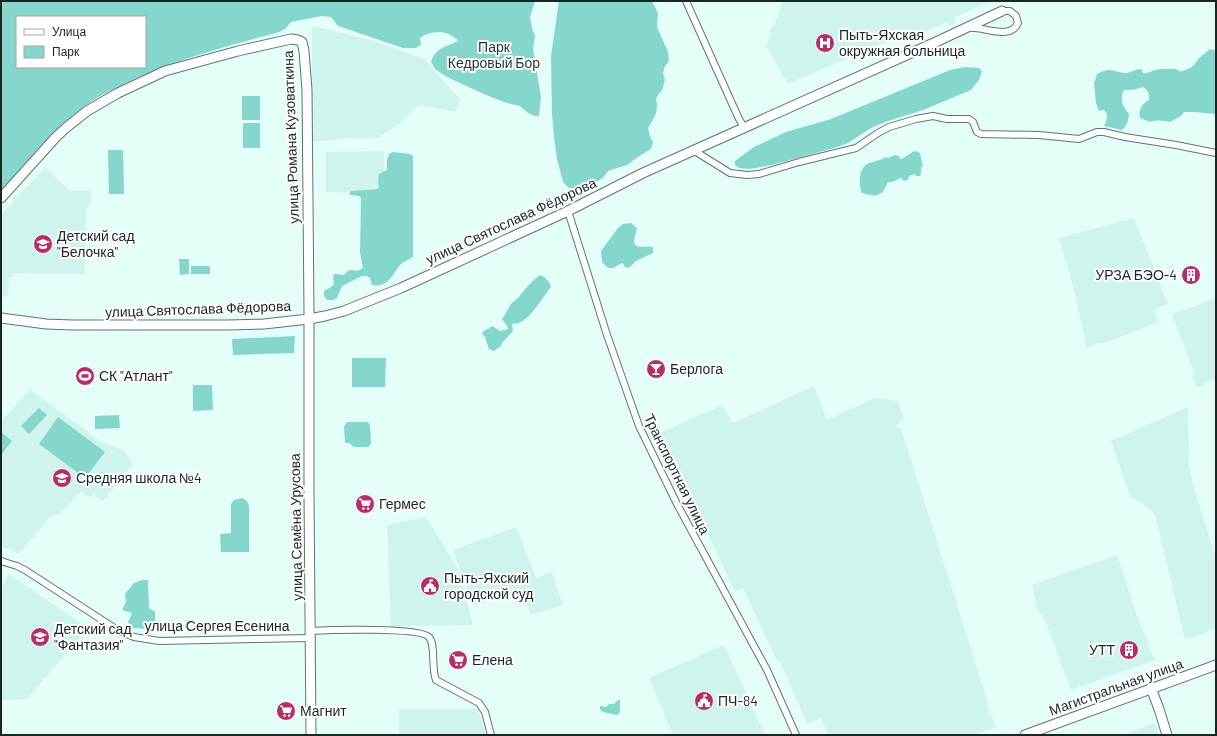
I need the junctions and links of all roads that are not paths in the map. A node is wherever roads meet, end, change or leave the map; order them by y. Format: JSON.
{"nodes":[{"id":1,"x":686,"y":1,"type":"edge"},
{"id":2,"x":1002,"y":11,"type":"joint"},
{"id":3,"x":965,"y":28,"type":"junction"},
{"id":4,"x":744,"y":127,"type":"junction"},
{"id":5,"x":693,"y":150,"type":"junction"},
{"id":6,"x":1216,"y":153,"type":"edge"},
{"id":7,"x":1,"y":198,"type":"edge"},
{"id":8,"x":568,"y":212,"type":"junction"},
{"id":9,"x":1,"y":318,"type":"edge"},
{"id":10,"x":308,"y":319,"type":"junction"},
{"id":11,"x":1,"y":561,"type":"edge"},
{"id":12,"x":310,"y":634,"type":"junction"},
{"id":13,"x":1216,"y":664,"type":"edge"},
{"id":14,"x":1151,"y":688,"type":"junction"},
{"id":15,"x":312,"y":735,"type":"edge"},
{"id":16,"x":491,"y":735,"type":"edge"},
{"id":17,"x":796,"y":735,"type":"edge"},
{"id":18,"x":1025,"y":735,"type":"edge"},
{"id":19,"x":1167,"y":735,"type":"edge"}],
"edges":[{"from":1,"to":4,"type":"street"},
{"from":2,"to":3,"type":"street","name":"улица Святослава Фёдорова"},
{"from":2,"to":3,"type":"street"},
{"from":3,"to":4,"type":"street","name":"улица Святослава Фёдорова"},
{"from":4,"to":5,"type":"street","name":"улица Святослава Фёдорова"},
{"from":5,"to":6,"type":"street"},
{"from":5,"to":8,"type":"street","name":"улица Святослава Фёдорова"},
{"from":7,"to":10,"type":"street","name":"улица Романа Кузоваткина"},
{"from":8,"to":10,"type":"street","name":"улица Святослава Фёдорова"},
{"from":8,"to":17,"type":"street","name":"Транспортная улица"},
{"from":9,"to":10,"type":"street","name":"улица Святослава Фёдорова"},
{"from":10,"to":12,"type":"street","name":"улица Семёна Урусова"},
{"from":11,"to":12,"type":"street","name":"улица Сергея Есенина"},
{"from":12,"to":15,"type":"street","name":"улица Семёна Урусова"},
{"from":12,"to":16,"type":"street","name":"улица Сергея Есенина"},
{"from":13,"to":14,"type":"street","name":"Магистральная улица"},
{"from":14,"to":18,"type":"street","name":"Магистральная улица"},
{"from":14,"to":19,"type":"street"}]}
